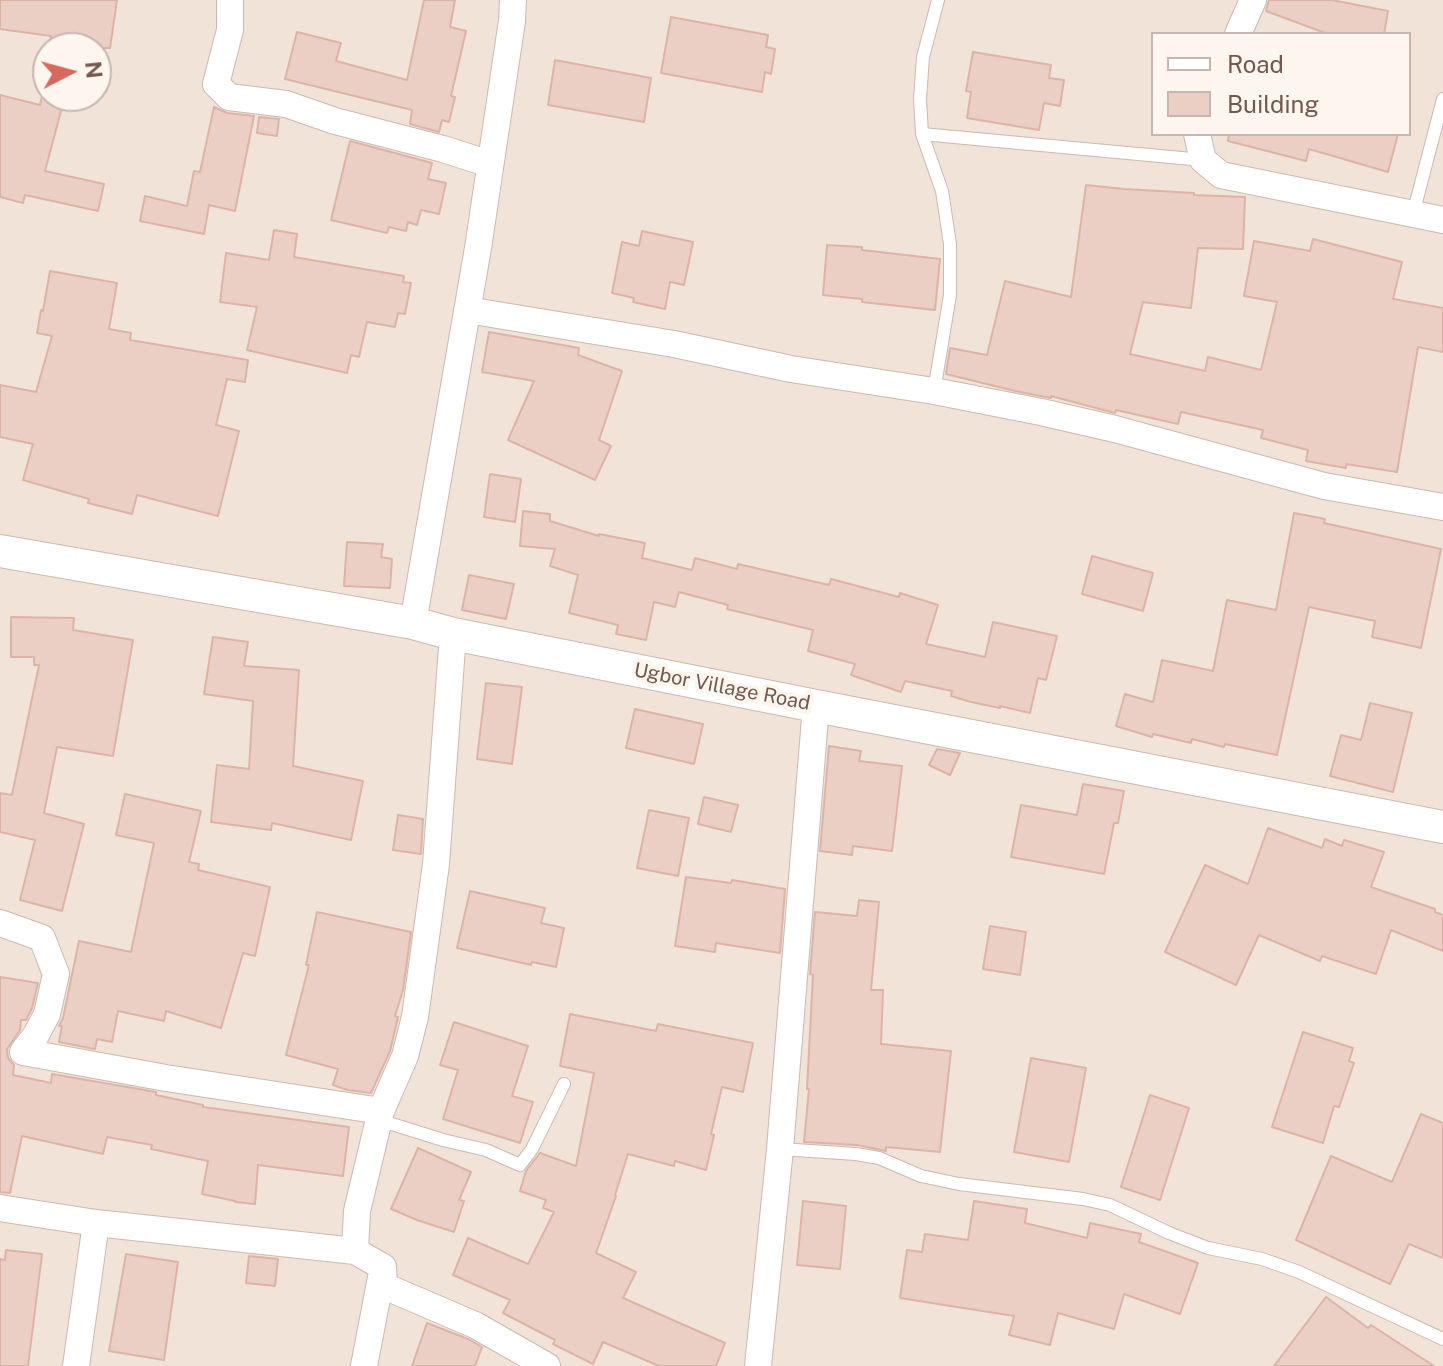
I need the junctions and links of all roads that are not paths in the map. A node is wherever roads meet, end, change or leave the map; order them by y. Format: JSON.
{"nodes":[{"id":1,"x":230,"y":0,"type":"edge"},
{"id":2,"x":513,"y":0,"type":"edge"},
{"id":3,"x":938,"y":0,"type":"edge"},
{"id":4,"x":1253,"y":0,"type":"edge"},
{"id":5,"x":1239,"y":32,"type":"edge"},
{"id":6,"x":1443,"y":99,"type":"edge"},
{"id":7,"x":922,"y":134,"type":"junction"},
{"id":8,"x":1200,"y":147,"type":"edge"},
{"id":9,"x":490,"y":164,"type":"junction"},
{"id":10,"x":1413,"y":214,"type":"junction"},
{"id":11,"x":1443,"y":220,"type":"edge"},
{"id":12,"x":467,"y":310,"type":"junction"},
{"id":13,"x":934,"y":391,"type":"junction"},
{"id":14,"x":1443,"y":507,"type":"edge"},
{"id":15,"x":0,"y":551,"type":"edge"},
{"id":16,"x":413,"y":623,"type":"junction"},
{"id":17,"x":453,"y":634,"type":"junction"},
{"id":18,"x":816,"y":706,"type":"junction"},
{"id":19,"x":1443,"y":827,"type":"edge"},
{"id":20,"x":0,"y":923,"type":"edge"},
{"id":21,"x":564,"y":1084,"type":"dead end"},
{"id":22,"x":380,"y":1116,"type":"junction"},
{"id":23,"x":780,"y":1149,"type":"junction"},
{"id":24,"x":0,"y":1208,"type":"edge"},
{"id":25,"x":96,"y":1223,"type":"junction"},
{"id":26,"x":355,"y":1251,"type":"junction"},
{"id":27,"x":383,"y":1267,"type":"junction"},
{"id":28,"x":1443,"y":1339,"type":"edge"},
{"id":29,"x":76,"y":1366,"type":"edge"},
{"id":30,"x":364,"y":1366,"type":"edge"},
{"id":31,"x":547,"y":1366,"type":"edge"},
{"id":32,"x":758,"y":1366,"type":"edge"}],
"edges":[{"from":1,"to":9,"type":"street"},
{"from":2,"to":9,"type":"street"},
{"from":3,"to":7,"type":"lane"},
{"from":4,"to":5,"type":"street"},
{"from":6,"to":10,"type":"lane"},
{"from":7,"to":8,"type":"lane"},
{"from":7,"to":13,"type":"lane"},
{"from":8,"to":10,"type":"street"},
{"from":9,"to":12,"type":"street"},
{"from":10,"to":11,"type":"street"},
{"from":12,"to":13,"type":"street"},
{"from":12,"to":16,"type":"street"},
{"from":13,"to":14,"type":"street"},
{"from":15,"to":16,"type":"street","name":"Ugbor Village Road"},
{"from":16,"to":17,"type":"street","name":"Ugbor Village Road"},
{"from":17,"to":18,"type":"street","name":"Ugbor Village Road"},
{"from":17,"to":22,"type":"street"},
{"from":18,"to":19,"type":"street","name":"Ugbor Village Road"},
{"from":18,"to":23,"type":"street"},
{"from":20,"to":22,"type":"street"},
{"from":21,"to":22,"type":"lane"},
{"from":22,"to":26,"type":"street"},
{"from":23,"to":28,"type":"lane"},
{"from":23,"to":32,"type":"street"},
{"from":24,"to":25,"type":"street"},
{"from":25,"to":26,"type":"street"},
{"from":25,"to":29,"type":"street"},
{"from":26,"to":27,"type":"street"},
{"from":27,"to":30,"type":"street"},
{"from":27,"to":31,"type":"street"}]}
